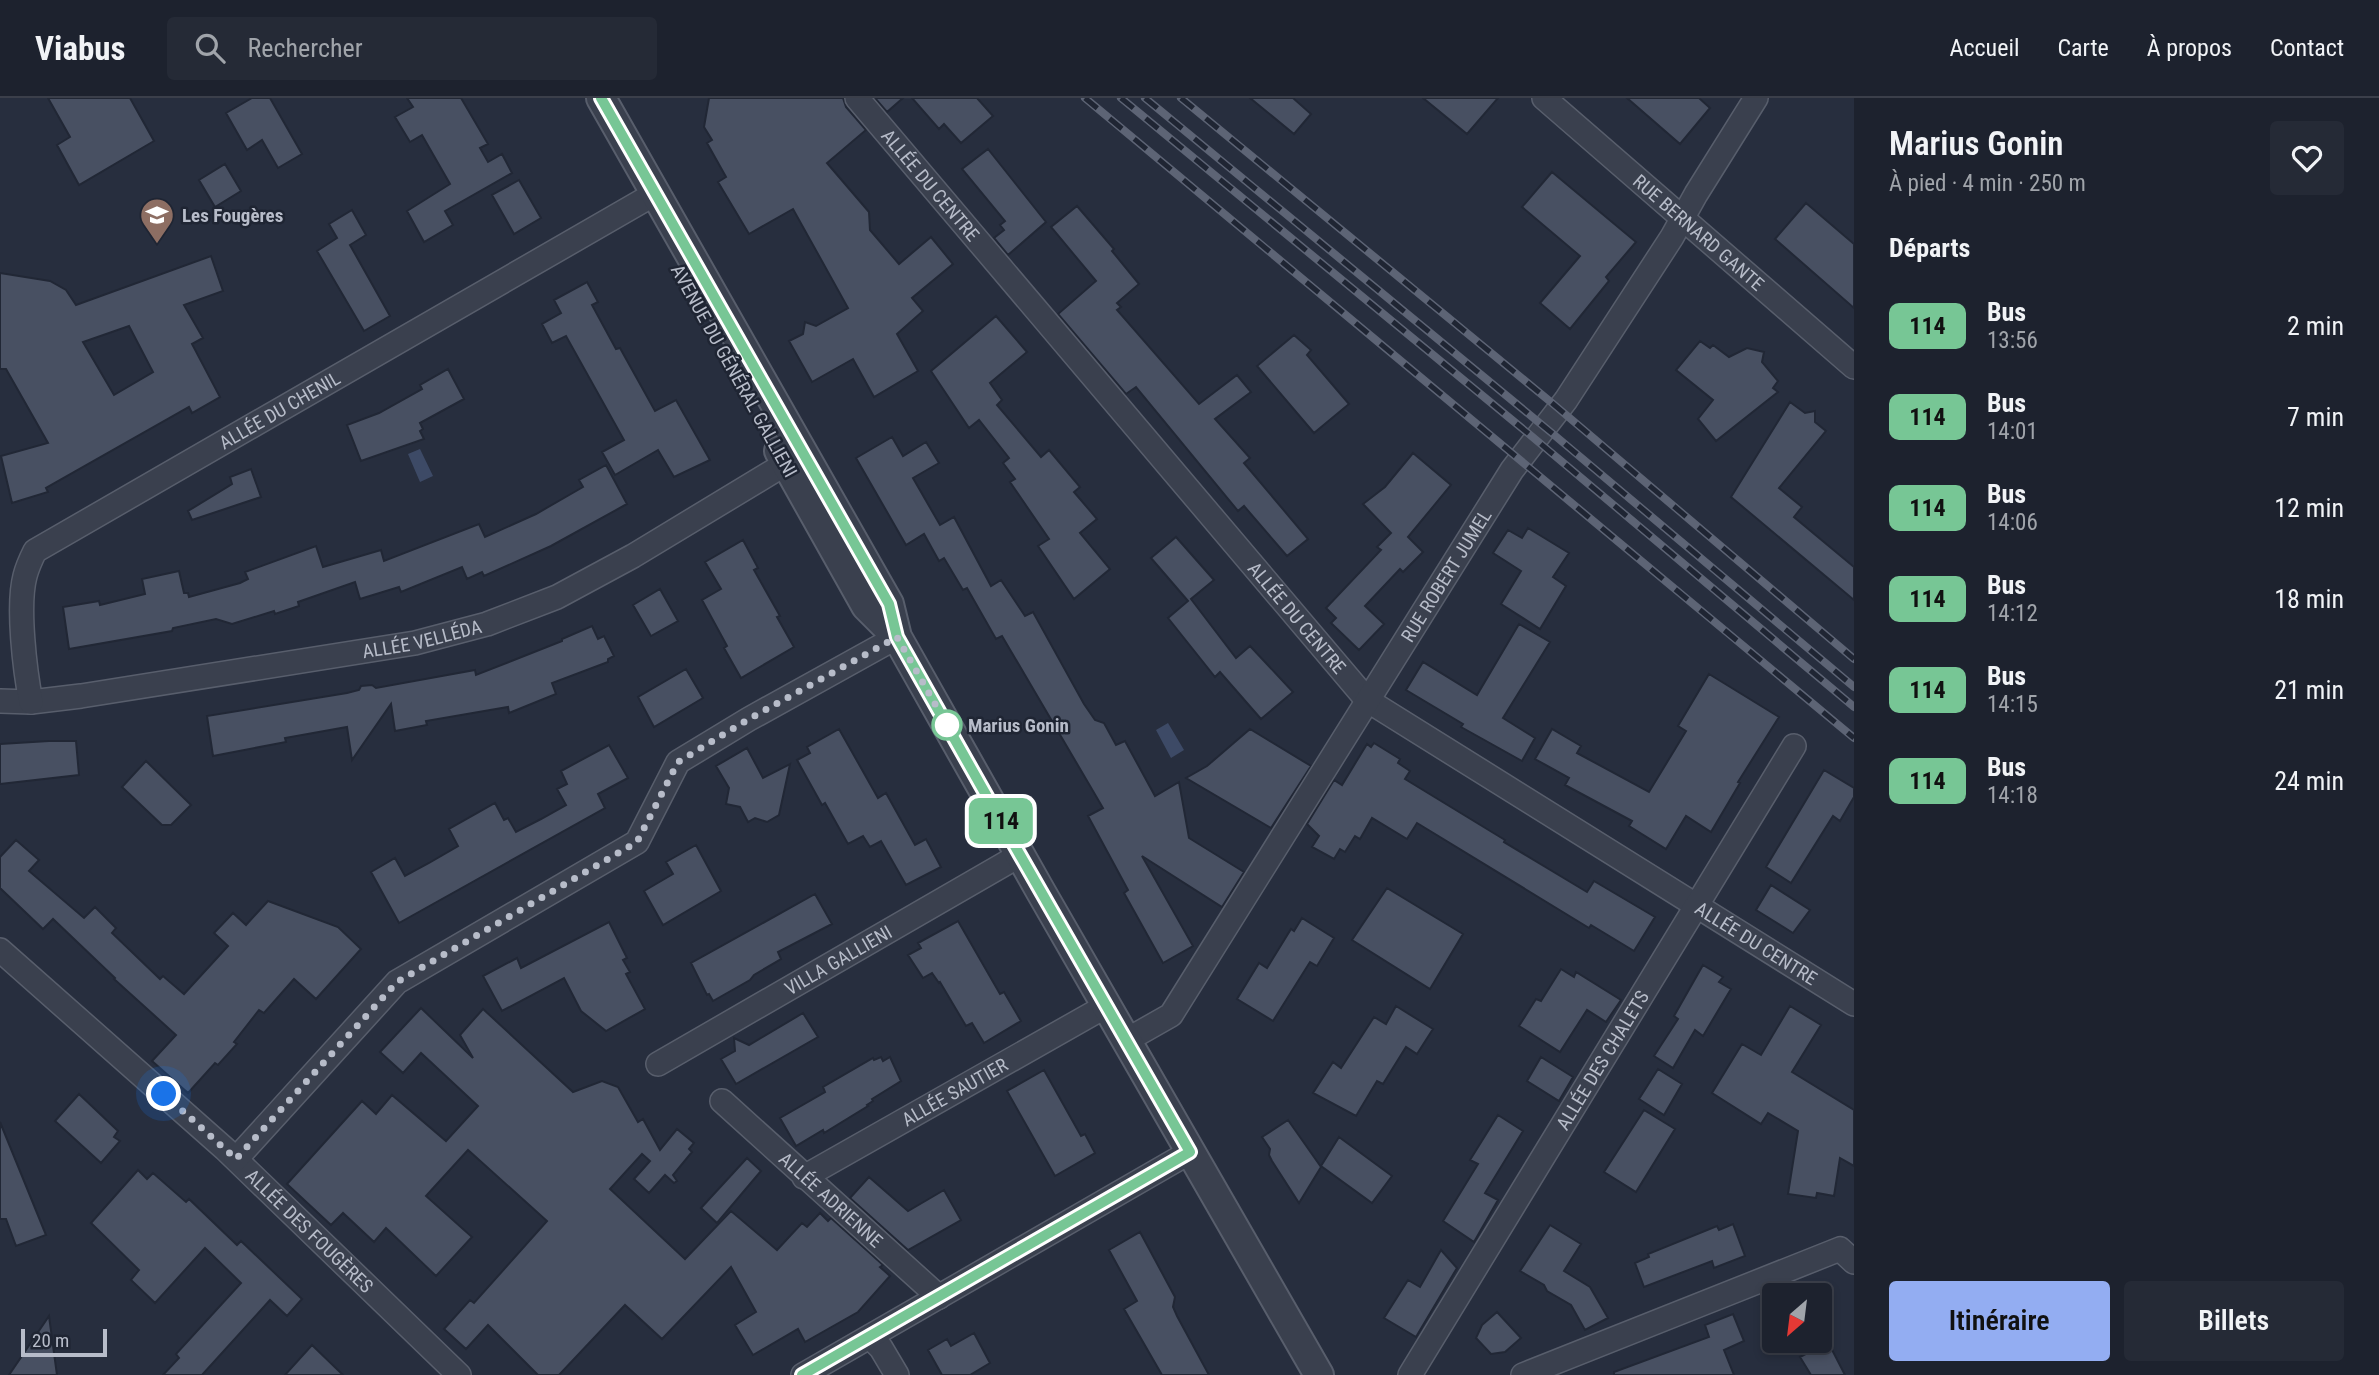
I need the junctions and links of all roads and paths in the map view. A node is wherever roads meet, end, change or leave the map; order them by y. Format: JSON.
{"nodes":[{"id":1,"x":579,"y":98,"type":"edge"},
{"id":2,"x":601,"y":98,"type":"edge"},
{"id":3,"x":857,"y":98,"type":"edge"},
{"id":4,"x":1544,"y":98,"type":"edge"},
{"id":5,"x":1756,"y":98,"type":"edge"},
{"id":6,"x":647,"y":198,"type":"junction"},
{"id":7,"x":1683,"y":217,"type":"junction"},
{"id":8,"x":1854,"y":367,"type":"edge"},
{"id":9,"x":795,"y":458,"type":"junction"},
{"id":10,"x":897,"y":637,"type":"junction"},
{"id":11,"x":1367,"y":700,"type":"junction"},
{"id":12,"x":0,"y":701,"type":"edge"},
{"id":13,"x":31,"y":702,"type":"junction"},
{"id":14,"x":1794,"y":746,"type":"dead end"},
{"id":15,"x":1020,"y":855,"type":"junction"},
{"id":16,"x":1696,"y":907,"type":"junction"},
{"id":17,"x":0,"y":950,"type":"edge"},
{"id":18,"x":1854,"y":1004,"type":"edge"},
{"id":19,"x":1106,"y":1006,"type":"junction"},
{"id":20,"x":1127,"y":1040,"type":"junction"},
{"id":21,"x":658,"y":1064,"type":"dead end"},
{"id":22,"x":722,"y":1101,"type":"dead end"},
{"id":23,"x":1190,"y":1152,"type":"junction"},
{"id":24,"x":236,"y":1159,"type":"junction"},
{"id":25,"x":804,"y":1177,"type":"junction"},
{"id":26,"x":1854,"y":1262,"type":"edge"},
{"id":27,"x":939,"y":1297,"type":"junction"},
{"id":28,"x":870,"y":1336,"type":"junction"},
{"id":29,"x":459,"y":1375,"type":"edge"},
{"id":30,"x":803,"y":1375,"type":"edge"},
{"id":31,"x":897,"y":1375,"type":"edge"},
{"id":32,"x":1319,"y":1375,"type":"edge"},
{"id":33,"x":1410,"y":1375,"type":"edge"},
{"id":34,"x":1523,"y":1375,"type":"edge"}],
"edges":[{"from":1,"to":6,"type":"street","name":"AVENUE DU GÉNÉRAL GALLIENI"},
{"from":2,"to":6,"type":"street","name":"AVENUE DU GÉNÉRAL GALLIENI"},
{"from":3,"to":11,"type":"street","name":"ALLÉE DU CENTRE"},
{"from":4,"to":7,"type":"street","name":"RUE BERNARD GANTE"},
{"from":5,"to":7,"type":"street","name":"RUE ROBERT JUMEL"},
{"from":6,"to":9,"type":"street","name":"AVENUE DU GÉNÉRAL GALLIENI"},
{"from":6,"to":13,"type":"street","name":"ALLÉE DU CHENIL"},
{"from":7,"to":8,"type":"street","name":"RUE BERNARD GANTE"},
{"from":7,"to":11,"type":"street","name":"RUE ROBERT JUMEL"},
{"from":9,"to":10,"type":"street","name":"AVENUE DU GÉNÉRAL GALLIENI"},
{"from":9,"to":13,"type":"street","name":"ALLÉE VELLÉDA"},
{"from":10,"to":15,"type":"street","name":"AVENUE DU GÉNÉRAL GALLIENI"},
{"from":10,"to":24,"type":"street"},
{"from":11,"to":16,"type":"street","name":"ALLÉE DU CENTRE"},
{"from":11,"to":20,"type":"street","name":"RUE ROBERT JUMEL"},
{"from":12,"to":13,"type":"street","name":"ALLÉE VELLÉDA"},
{"from":14,"to":16,"type":"street","name":"ALLÉE DES CHALETS"},
{"from":15,"to":19,"type":"street","name":"AVENUE DU GÉNÉRAL GALLIENI"},
{"from":15,"to":21,"type":"street","name":"VILLA GALLIENI"},
{"from":16,"to":18,"type":"street","name":"ALLÉE DU CENTRE"},
{"from":16,"to":33,"type":"street","name":"ALLÉE DES CHALETS"},
{"from":17,"to":24,"type":"street","name":"ALLÉE DES FOUGÈRES"},
{"from":19,"to":20,"type":"street","name":"AVENUE DU GÉNÉRAL GALLIENI"},
{"from":19,"to":25,"type":"street","name":"ALLÉE SAUTIER"},
{"from":20,"to":23,"type":"street","name":"AVENUE DU GÉNÉRAL GALLIENI"},
{"from":22,"to":25,"type":"street","name":"ALLÉE ADRIENNE"},
{"from":23,"to":27,"type":"street"},
{"from":23,"to":32,"type":"street","name":"AVENUE DU GÉNÉRAL GALLIENI"},
{"from":24,"to":29,"type":"street","name":"ALLÉE DES FOUGÈRES"},
{"from":25,"to":27,"type":"street","name":"ALLÉE ADRIENNE"},
{"from":26,"to":34,"type":"street"},
{"from":27,"to":28,"type":"street"},
{"from":28,"to":30,"type":"street"},
{"from":28,"to":31,"type":"street"}]}
